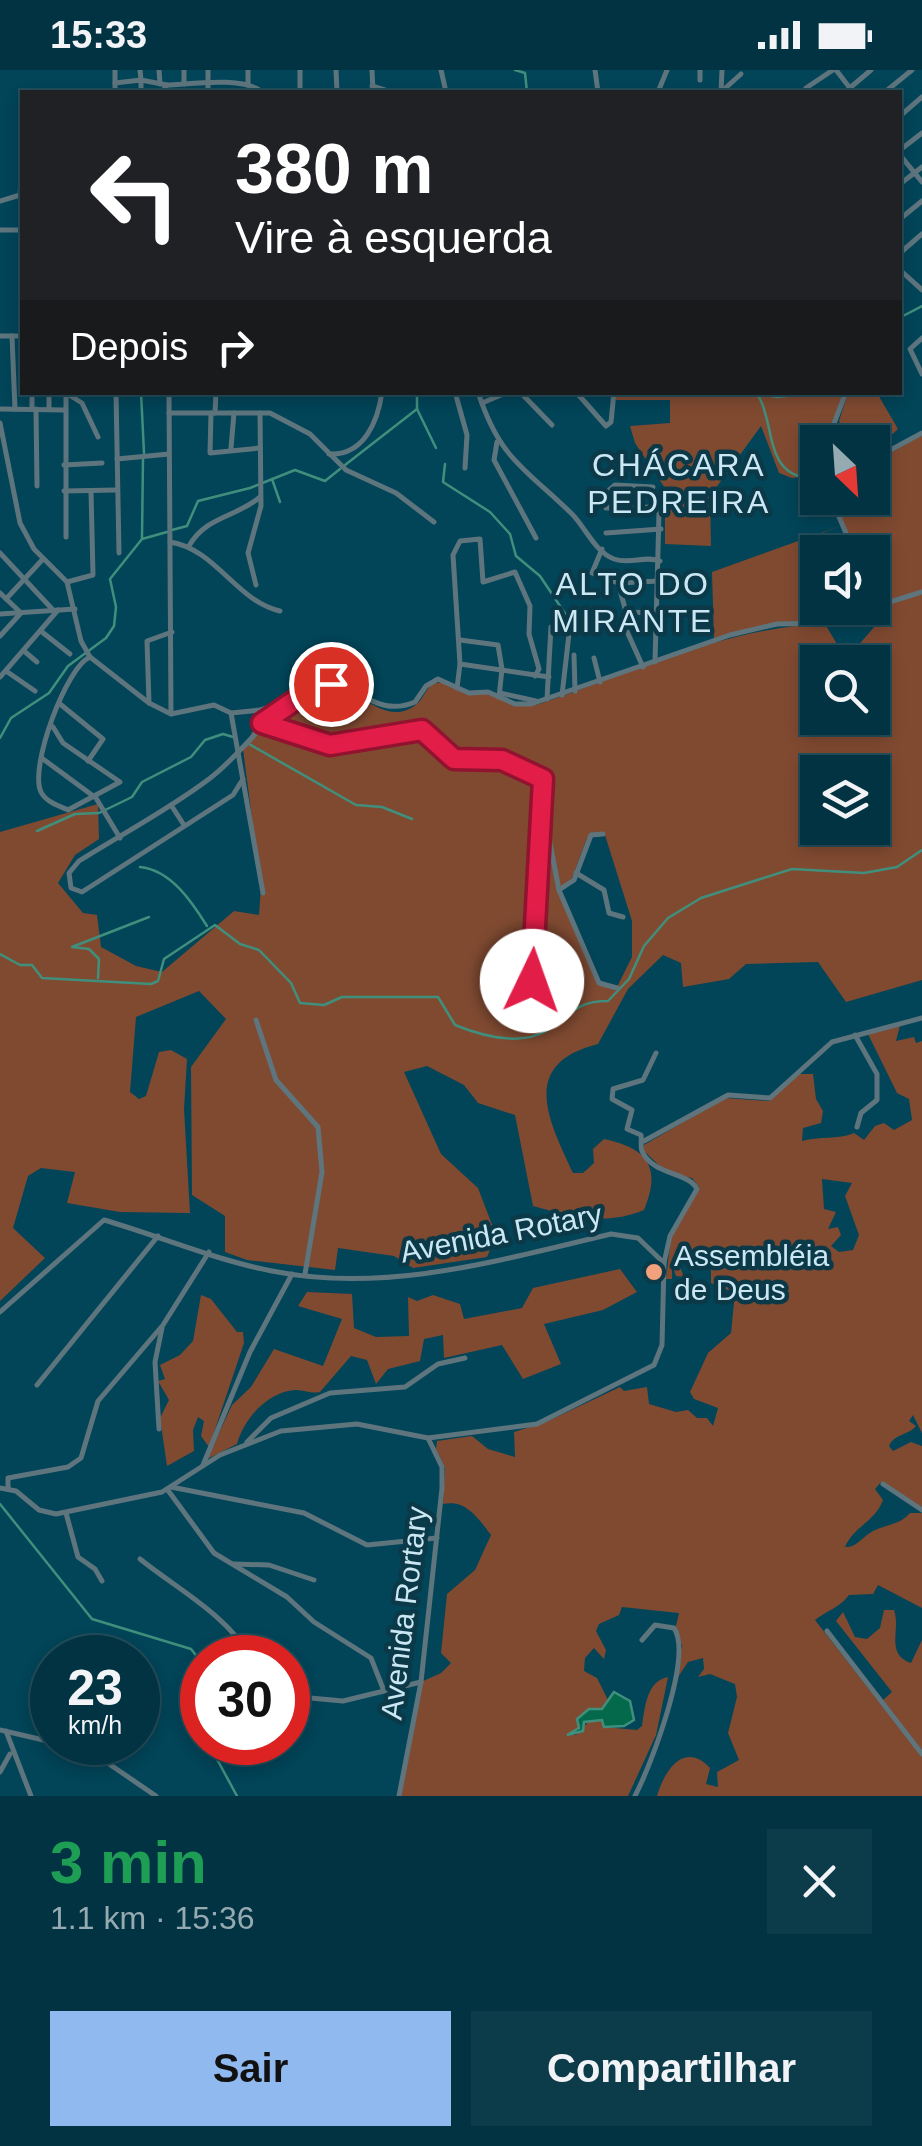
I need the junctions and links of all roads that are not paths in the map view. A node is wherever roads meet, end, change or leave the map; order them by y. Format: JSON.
{"nodes":[{"id":1,"x":115,"y":70,"type":"edge"},
{"id":2,"x":140,"y":70,"type":"edge"},
{"id":3,"x":160,"y":70,"type":"edge"},
{"id":4,"x":184,"y":70,"type":"edge"},
{"id":5,"x":208,"y":70,"type":"edge"},
{"id":6,"x":248,"y":70,"type":"edge"},
{"id":7,"x":372,"y":70,"type":"edge"},
{"id":8,"x":700,"y":70,"type":"edge"},
{"id":9,"x":834,"y":70,"type":"edge"},
{"id":10,"x":871,"y":70,"type":"edge"},
{"id":11,"x":912,"y":70,"type":"edge"},
{"id":12,"x":741,"y":74,"type":"dead end"},
{"id":13,"x":141,"y":80,"type":"junction"},
{"id":14,"x":700,"y":80,"type":"dead end"},
{"id":15,"x":115,"y":83,"type":"junction"},
{"id":16,"x":184,"y":84,"type":"junction"},
{"id":17,"x":164,"y":85,"type":"junction"},
{"id":18,"x":248,"y":85,"type":"junction"},
{"id":19,"x":235,"y":88,"type":"edge"},
{"id":20,"x":806,"y":88,"type":"dead end"},
{"id":21,"x":208,"y":89,"type":"edge"},
{"id":22,"x":372,"y":89,"type":"edge"},
{"id":23,"x":115,"y":90,"type":"edge"},
{"id":24,"x":140,"y":90,"type":"edge"},
{"id":25,"x":163,"y":90,"type":"edge"},
{"id":26,"x":258,"y":90,"type":"edge"},
{"id":27,"x":723,"y":90,"type":"edge"},
{"id":28,"x":849,"y":90,"type":"edge"},
{"id":29,"x":851,"y":90,"type":"edge"},
{"id":30,"x":887,"y":90,"type":"edge"},
{"id":31,"x":922,"y":97,"type":"edge"},
{"id":32,"x":902,"y":114,"type":"edge"},
{"id":33,"x":922,"y":133,"type":"edge"},
{"id":34,"x":902,"y":150,"type":"edge"},
{"id":35,"x":902,"y":155,"type":"edge"},
{"id":36,"x":922,"y":168,"type":"edge"},
{"id":37,"x":914,"y":172,"type":"junction"},
{"id":38,"x":902,"y":182,"type":"edge"},
{"id":39,"x":922,"y":182,"type":"edge"},
{"id":40,"x":922,"y":201,"type":"edge"},
{"id":41,"x":902,"y":217,"type":"edge"},
{"id":42,"x":922,"y":234,"type":"edge"},
{"id":43,"x":902,"y":251,"type":"edge"},
{"id":44,"x":902,"y":272,"type":"edge"},
{"id":45,"x":922,"y":290,"type":"edge"},
{"id":46,"x":0,"y":336,"type":"edge"},
{"id":47,"x":12,"y":336,"type":"junction"},
{"id":48,"x":20,"y":336,"type":"edge"},
{"id":49,"x":922,"y":338,"type":"edge"},
{"id":50,"x":14,"y":374,"type":"junction"},
{"id":51,"x":922,"y":374,"type":"edge"},
{"id":52,"x":20,"y":375,"type":"edge"},
{"id":53,"x":32,"y":395,"type":"edge"},
{"id":54,"x":48,"y":395,"type":"edge"},
{"id":55,"x":66,"y":395,"type":"edge"},
{"id":56,"x":70,"y":395,"type":"edge"},
{"id":57,"x":116,"y":395,"type":"edge"},
{"id":58,"x":169,"y":395,"type":"edge"},
{"id":59,"x":216,"y":395,"type":"edge"},
{"id":60,"x":382,"y":395,"type":"edge"},
{"id":61,"x":456,"y":395,"type":"edge"},
{"id":62,"x":479,"y":395,"type":"edge"},
{"id":63,"x":499,"y":395,"type":"edge"},
{"id":64,"x":523,"y":395,"type":"edge"},
{"id":65,"x":579,"y":395,"type":"edge"},
{"id":66,"x":614,"y":395,"type":"edge"},
{"id":67,"x":845,"y":395,"type":"edge"},
{"id":68,"x":482,"y":404,"type":"junction"},
{"id":69,"x":0,"y":409,"type":"edge"},
{"id":70,"x":14,"y":409,"type":"junction"},
{"id":71,"x":34,"y":409,"type":"junction"},
{"id":72,"x":49,"y":409,"type":"junction"},
{"id":73,"x":64,"y":410,"type":"junction"},
{"id":74,"x":169,"y":412,"type":"junction"},
{"id":75,"x":213,"y":413,"type":"junction"},
{"id":76,"x":260,"y":413,"type":"junction"},
{"id":77,"x":234,"y":414,"type":"junction"},
{"id":78,"x":0,"y":423,"type":"edge"},
{"id":79,"x":833,"y":425,"type":"edge"},
{"id":80,"x":552,"y":426,"type":"dead end"},
{"id":81,"x":922,"y":433,"type":"edge"},
{"id":82,"x":98,"y":438,"type":"dead end"},
{"id":83,"x":497,"y":442,"type":"junction"},
{"id":84,"x":231,"y":448,"type":"junction"},
{"id":85,"x":260,"y":448,"type":"junction"},
{"id":86,"x":890,"y":450,"type":"edge"},
{"id":87,"x":328,"y":453,"type":"junction"},
{"id":88,"x":169,"y":454,"type":"junction"},
{"id":89,"x":117,"y":459,"type":"junction"},
{"id":90,"x":102,"y":463,"type":"dead end"},
{"id":91,"x":64,"y":465,"type":"junction"},
{"id":92,"x":465,"y":468,"type":"dead end"},
{"id":93,"x":37,"y":486,"type":"dead end"},
{"id":94,"x":654,"y":488,"type":"dead end"},
{"id":95,"x":91,"y":490,"type":"junction"},
{"id":96,"x":117,"y":490,"type":"junction"},
{"id":97,"x":64,"y":492,"type":"junction"},
{"id":98,"x":260,"y":497,"type":"junction"},
{"id":99,"x":434,"y":522,"type":"dead end"},
{"id":100,"x":661,"y":529,"type":"junction"},
{"id":101,"x":606,"y":533,"type":"dead end"},
{"id":102,"x":66,"y":537,"type":"dead end"},
{"id":103,"x":536,"y":538,"type":"dead end"},
{"id":104,"x":170,"y":542,"type":"junction"},
{"id":105,"x":189,"y":546,"type":"junction"},
{"id":106,"x":602,"y":550,"type":"junction"},
{"id":107,"x":0,"y":553,"type":"edge"},
{"id":108,"x":119,"y":554,"type":"dead end"},
{"id":109,"x":43,"y":560,"type":"junction"},
{"id":110,"x":660,"y":560,"type":"junction"},
{"id":111,"x":252,"y":576,"type":"junction"},
{"id":112,"x":25,"y":579,"type":"junction"},
{"id":113,"x":659,"y":581,"type":"junction"},
{"id":114,"x":67,"y":582,"type":"junction"},
{"id":115,"x":618,"y":584,"type":"junction"},
{"id":116,"x":256,"y":585,"type":"dead end"},
{"id":117,"x":242,"y":588,"type":"junction"},
{"id":118,"x":922,"y":592,"type":"edge"},
{"id":119,"x":3,"y":596,"type":"edge"},
{"id":120,"x":890,"y":599,"type":"edge"},
{"id":121,"x":75,"y":609,"type":"junction"},
{"id":122,"x":56,"y":611,"type":"junction"},
{"id":123,"x":280,"y":612,"type":"dead end"},
{"id":124,"x":626,"y":612,"type":"junction"},
{"id":125,"x":21,"y":613,"type":"junction"},
{"id":126,"x":657,"y":613,"type":"junction"},
{"id":127,"x":0,"y":614,"type":"edge"},
{"id":128,"x":800,"y":623,"type":"edge"},
{"id":129,"x":551,"y":627,"type":"dead end"},
{"id":130,"x":2,"y":632,"type":"edge"},
{"id":131,"x":42,"y":632,"type":"junction"},
{"id":132,"x":172,"y":632,"type":"junction"},
{"id":133,"x":569,"y":634,"type":"dead end"},
{"id":134,"x":459,"y":640,"type":"junction"},
{"id":135,"x":24,"y":651,"type":"junction"},
{"id":136,"x":87,"y":653,"type":"junction"},
{"id":137,"x":70,"y":654,"type":"dead end"},
{"id":138,"x":574,"y":655,"type":"dead end"},
{"id":139,"x":594,"y":658,"type":"dead end"},
{"id":140,"x":37,"y":662,"type":"dead end"},
{"id":141,"x":655,"y":662,"type":"junction"},
{"id":142,"x":460,"y":664,"type":"junction"},
{"id":143,"x":643,"y":667,"type":"junction"},
{"id":144,"x":502,"y":670,"type":"junction"},
{"id":145,"x":6,"y":671,"type":"junction"},
{"id":146,"x":536,"y":676,"type":"junction"},
{"id":147,"x":0,"y":678,"type":"edge"},
{"id":148,"x":548,"y":678,"type":"junction"},
{"id":149,"x":600,"y":682,"type":"junction"},
{"id":150,"x":457,"y":688,"type":"junction"},
{"id":151,"x":574,"y":690,"type":"junction"},
{"id":152,"x":35,"y":691,"type":"dead end"},
{"id":153,"x":499,"y":695,"type":"junction"},
{"id":154,"x":562,"y":695,"type":"junction"},
{"id":155,"x":297,"y":699,"type":"junction"},
{"id":156,"x":547,"y":699,"type":"junction"},
{"id":157,"x":60,"y":704,"type":"junction"},
{"id":158,"x":149,"y":704,"type":"junction"},
{"id":159,"x":231,"y":713,"type":"junction"},
{"id":160,"x":172,"y":714,"type":"junction"},
{"id":161,"x":262,"y":723,"type":"junction"},
{"id":162,"x":53,"y":727,"type":"junction"},
{"id":163,"x":239,"y":749,"type":"junction"},
{"id":164,"x":42,"y":751,"type":"junction"},
{"id":165,"x":88,"y":761,"type":"junction"},
{"id":166,"x":243,"y":779,"type":"junction"},
{"id":167,"x":96,"y":798,"type":"junction"},
{"id":168,"x":171,"y":805,"type":"junction"},
{"id":169,"x":184,"y":826,"type":"junction"},
{"id":170,"x":539,"y":827,"type":"junction"},
{"id":171,"x":603,"y":834,"type":"dead end"},
{"id":172,"x":120,"y":838,"type":"junction"},
{"id":173,"x":576,"y":873,"type":"junction"},
{"id":174,"x":560,"y":890,"type":"junction"},
{"id":175,"x":263,"y":893,"type":"dead end"},
{"id":176,"x":623,"y":917,"type":"dead end"},
{"id":177,"x":532,"y":981,"type":"dead end"},
{"id":178,"x":617,"y":988,"type":"dead end"},
{"id":179,"x":922,"y":1018,"type":"edge"},
{"id":180,"x":256,"y":1020,"type":"dead end"},
{"id":181,"x":855,"y":1035,"type":"junction"},
{"id":182,"x":656,"y":1053,"type":"dead end"},
{"id":183,"x":858,"y":1126,"type":"dead end"},
{"id":184,"x":644,"y":1141,"type":"junction"},
{"id":185,"x":158,"y":1236,"type":"junction"},
{"id":186,"x":209,"y":1252,"type":"junction"},
{"id":187,"x":664,"y":1263,"type":"junction"},
{"id":188,"x":292,"y":1274,"type":"junction"},
{"id":189,"x":305,"y":1274,"type":"junction"},
{"id":190,"x":0,"y":1312,"type":"edge"},
{"id":191,"x":163,"y":1326,"type":"junction"},
{"id":192,"x":465,"y":1358,"type":"dead end"},
{"id":193,"x":37,"y":1384,"type":"dead end"},
{"id":194,"x":159,"y":1429,"type":"dead end"},
{"id":195,"x":428,"y":1438,"type":"junction"},
{"id":196,"x":247,"y":1442,"type":"junction"},
{"id":197,"x":202,"y":1465,"type":"junction"},
{"id":198,"x":884,"y":1484,"type":"dead end"},
{"id":199,"x":4,"y":1488,"type":"edge"},
{"id":200,"x":169,"y":1488,"type":"junction"},
{"id":201,"x":922,"y":1510,"type":"edge"},
{"id":202,"x":66,"y":1512,"type":"junction"},
{"id":203,"x":436,"y":1538,"type":"junction"},
{"id":204,"x":140,"y":1559,"type":"dead end"},
{"id":205,"x":233,"y":1564,"type":"junction"},
{"id":206,"x":314,"y":1580,"type":"dead end"},
{"id":207,"x":102,"y":1581,"type":"dead end"},
{"id":208,"x":827,"y":1631,"type":"dead end"},
{"id":209,"x":237,"y":1635,"type":"edge"},
{"id":210,"x":642,"y":1640,"type":"dead end"},
{"id":211,"x":420,"y":1682,"type":"junction"},
{"id":212,"x":384,"y":1691,"type":"junction"},
{"id":213,"x":310,"y":1699,"type":"edge"},
{"id":214,"x":3,"y":1730,"type":"edge"},
{"id":215,"x":30,"y":1736,"type":"edge"},
{"id":216,"x":10,"y":1752,"type":"junction"},
{"id":217,"x":922,"y":1754,"type":"edge"},
{"id":218,"x":111,"y":1765,"type":"edge"},
{"id":219,"x":0,"y":1772,"type":"edge"},
{"id":220,"x":31,"y":1796,"type":"edge"},
{"id":221,"x":156,"y":1796,"type":"edge"},
{"id":222,"x":399,"y":1796,"type":"edge"},
{"id":223,"x":635,"y":1796,"type":"edge"}],
"edges":[{"from":1,"to":15,"type":"street"},
{"from":2,"to":13,"type":"street"},
{"from":3,"to":17,"type":"street"},
{"from":4,"to":16,"type":"street"},
{"from":5,"to":21,"type":"street"},
{"from":6,"to":18,"type":"street"},
{"from":7,"to":22,"type":"street"},
{"from":8,"to":14,"type":"street"},
{"from":9,"to":20,"type":"street"},
{"from":9,"to":28,"type":"street"},
{"from":10,"to":29,"type":"street"},
{"from":11,"to":30,"type":"street"},
{"from":12,"to":27,"type":"street"},
{"from":13,"to":15,"type":"street"},
{"from":13,"to":17,"type":"street"},
{"from":13,"to":24,"type":"street"},
{"from":15,"to":23,"type":"street"},
{"from":16,"to":17,"type":"street"},
{"from":16,"to":21,"type":"street"},
{"from":17,"to":25,"type":"street"},
{"from":18,"to":19,"type":"street"},
{"from":18,"to":26,"type":"street"},
{"from":19,"to":21,"type":"street"},
{"from":31,"to":32,"type":"street"},
{"from":33,"to":34,"type":"street"},
{"from":35,"to":37,"type":"street"},
{"from":36,"to":37,"type":"street"},
{"from":37,"to":38,"type":"street"},
{"from":37,"to":39,"type":"street"},
{"from":40,"to":41,"type":"street"},
{"from":42,"to":43,"type":"street"},
{"from":44,"to":45,"type":"street"},
{"from":46,"to":47,"type":"street"},
{"from":47,"to":48,"type":"street"},
{"from":47,"to":50,"type":"street"},
{"from":49,"to":51,"type":"street"},
{"from":50,"to":52,"type":"street"},
{"from":50,"to":70,"type":"street"},
{"from":53,"to":71,"type":"street"},
{"from":54,"to":72,"type":"street"},
{"from":55,"to":73,"type":"street"},
{"from":56,"to":82,"type":"street"},
{"from":57,"to":89,"type":"street"},
{"from":58,"to":74,"type":"street"},
{"from":59,"to":75,"type":"street"},
{"from":60,"to":87,"type":"street"},
{"from":61,"to":92,"type":"street"},
{"from":62,"to":68,"type":"street"},
{"from":63,"to":68,"type":"street"},
{"from":64,"to":80,"type":"street"},
{"from":65,"to":66,"type":"street"},
{"from":67,"to":79,"type":"street"},
{"from":68,"to":83,"type":"street"},
{"from":69,"to":70,"type":"street"},
{"from":70,"to":71,"type":"street"},
{"from":71,"to":72,"type":"street"},
{"from":71,"to":93,"type":"street"},
{"from":72,"to":73,"type":"street"},
{"from":73,"to":91,"type":"street"},
{"from":74,"to":75,"type":"street"},
{"from":74,"to":88,"type":"street"},
{"from":75,"to":77,"type":"street"},
{"from":75,"to":84,"type":"street"},
{"from":76,"to":77,"type":"street"},
{"from":76,"to":85,"type":"street"},
{"from":76,"to":87,"type":"street"},
{"from":77,"to":84,"type":"street"},
{"from":78,"to":109,"type":"street"},
{"from":81,"to":86,"type":"street"},
{"from":83,"to":103,"type":"street"},
{"from":83,"to":106,"type":"street"},
{"from":84,"to":85,"type":"street"},
{"from":85,"to":98,"type":"street"},
{"from":87,"to":99,"type":"street"},
{"from":88,"to":89,"type":"street"},
{"from":88,"to":104,"type":"street"},
{"from":89,"to":96,"type":"street"},
{"from":90,"to":91,"type":"street"},
{"from":91,"to":97,"type":"street"},
{"from":94,"to":100,"type":"street"},
{"from":95,"to":96,"type":"street"},
{"from":95,"to":97,"type":"street"},
{"from":95,"to":114,"type":"street"},
{"from":96,"to":108,"type":"street"},
{"from":97,"to":102,"type":"street"},
{"from":98,"to":105,"type":"street"},
{"from":98,"to":111,"type":"street"},
{"from":100,"to":101,"type":"street"},
{"from":100,"to":110,"type":"street"},
{"from":104,"to":105,"type":"street"},
{"from":104,"to":132,"type":"street"},
{"from":105,"to":117,"type":"street"},
{"from":106,"to":110,"type":"street"},
{"from":106,"to":115,"type":"street"},
{"from":107,"to":112,"type":"street"},
{"from":109,"to":112,"type":"street"},
{"from":109,"to":114,"type":"street"},
{"from":110,"to":113,"type":"street"},
{"from":111,"to":116,"type":"street"},
{"from":111,"to":117,"type":"street"},
{"from":112,"to":119,"type":"street"},
{"from":112,"to":122,"type":"street"},
{"from":113,"to":115,"type":"street"},
{"from":113,"to":126,"type":"street"},
{"from":114,"to":121,"type":"street"},
{"from":115,"to":124,"type":"street"},
{"from":117,"to":123,"type":"street"},
{"from":118,"to":120,"type":"street"},
{"from":119,"to":125,"type":"street"},
{"from":121,"to":122,"type":"street"},
{"from":121,"to":136,"type":"street"},
{"from":122,"to":125,"type":"street"},
{"from":122,"to":131,"type":"street"},
{"from":124,"to":126,"type":"street"},
{"from":124,"to":143,"type":"street"},
{"from":125,"to":127,"type":"street"},
{"from":125,"to":130,"type":"street"},
{"from":126,"to":141,"type":"street"},
{"from":128,"to":141,"type":"street"},
{"from":129,"to":148,"type":"street"},
{"from":131,"to":135,"type":"street"},
{"from":131,"to":137,"type":"street"},
{"from":132,"to":158,"type":"street"},
{"from":132,"to":160,"type":"street"},
{"from":133,"to":154,"type":"street"},
{"from":134,"to":142,"type":"street"},
{"from":134,"to":144,"type":"street"},
{"from":134,"to":146,"type":"street"},
{"from":135,"to":140,"type":"street"},
{"from":135,"to":145,"type":"street"},
{"from":136,"to":157,"type":"street"},
{"from":136,"to":158,"type":"street"},
{"from":138,"to":151,"type":"street"},
{"from":139,"to":149,"type":"street"},
{"from":141,"to":143,"type":"street"},
{"from":142,"to":144,"type":"street"},
{"from":142,"to":150,"type":"street"},
{"from":143,"to":149,"type":"street"},
{"from":144,"to":146,"type":"street"},
{"from":144,"to":153,"type":"street"},
{"from":145,"to":147,"type":"street"},
{"from":145,"to":152,"type":"street"},
{"from":146,"to":148,"type":"street"},
{"from":148,"to":156,"type":"street"},
{"from":149,"to":151,"type":"street"},
{"from":150,"to":153,"type":"street"},
{"from":150,"to":155,"type":"street"},
{"from":151,"to":154,"type":"street"},
{"from":153,"to":156,"type":"street"},
{"from":154,"to":156,"type":"street"},
{"from":155,"to":159,"type":"street"},
{"from":155,"to":161,"type":"street"},
{"from":157,"to":162,"type":"street"},
{"from":157,"to":165,"type":"street"},
{"from":158,"to":160,"type":"street"},
{"from":159,"to":160,"type":"street"},
{"from":159,"to":163,"type":"street"},
{"from":161,"to":163,"type":"street"},
{"from":161,"to":170,"type":"street"},
{"from":162,"to":164,"type":"street"},
{"from":162,"to":165,"type":"street"},
{"from":163,"to":166,"type":"street"},
{"from":163,"to":168,"type":"street"},
{"from":164,"to":167,"type":"street"},
{"from":164,"to":167,"type":"street"},
{"from":165,"to":167,"type":"street"},
{"from":166,"to":169,"type":"street"},
{"from":166,"to":175,"type":"street"},
{"from":167,"to":172,"type":"street"},
{"from":168,"to":169,"type":"street"},
{"from":168,"to":172,"type":"street"},
{"from":169,"to":172,"type":"street"},
{"from":170,"to":174,"type":"street"},
{"from":170,"to":177,"type":"street"},
{"from":171,"to":173,"type":"street"},
{"from":173,"to":174,"type":"street"},
{"from":173,"to":176,"type":"street"},
{"from":174,"to":178,"type":"street"},
{"from":179,"to":181,"type":"street"},
{"from":180,"to":189,"type":"street"},
{"from":181,"to":183,"type":"street"},
{"from":181,"to":184,"type":"street"},
{"from":182,"to":184,"type":"street"},
{"from":184,"to":187,"type":"street"},
{"from":185,"to":186,"type":"street","name":"Avenida Rotary"},
{"from":185,"to":190,"type":"street","name":"Avenida Rotary"},
{"from":185,"to":193,"type":"street"},
{"from":186,"to":188,"type":"street","name":"Avenida Rotary"},
{"from":186,"to":191,"type":"street"},
{"from":187,"to":189,"type":"street","name":"Avenida Rotary"},
{"from":187,"to":195,"type":"street"},
{"from":188,"to":189,"type":"street","name":"Avenida Rotary"},
{"from":188,"to":197,"type":"street"},
{"from":191,"to":194,"type":"street"},
{"from":191,"to":199,"type":"street"},
{"from":192,"to":196,"type":"street"},
{"from":195,"to":196,"type":"street"},
{"from":195,"to":203,"type":"street","name":"Avenida Rortary"},
{"from":196,"to":197,"type":"street"},
{"from":197,"to":200,"type":"street"},
{"from":198,"to":201,"type":"street"},
{"from":199,"to":202,"type":"street"},
{"from":200,"to":202,"type":"street"},
{"from":200,"to":203,"type":"street"},
{"from":200,"to":205,"type":"street"},
{"from":202,"to":207,"type":"street"},
{"from":203,"to":211,"type":"street","name":"Avenida Rortary"},
{"from":204,"to":209,"type":"street"},
{"from":205,"to":206,"type":"street"},
{"from":205,"to":212,"type":"street"},
{"from":208,"to":217,"type":"street"},
{"from":210,"to":223,"type":"street"},
{"from":211,"to":212,"type":"street"},
{"from":211,"to":222,"type":"street","name":"Avenida Rortary"},
{"from":212,"to":213,"type":"street"},
{"from":214,"to":215,"type":"street"},
{"from":214,"to":216,"type":"street"},
{"from":216,"to":219,"type":"street"},
{"from":216,"to":220,"type":"street"},
{"from":218,"to":221,"type":"street"}]}
